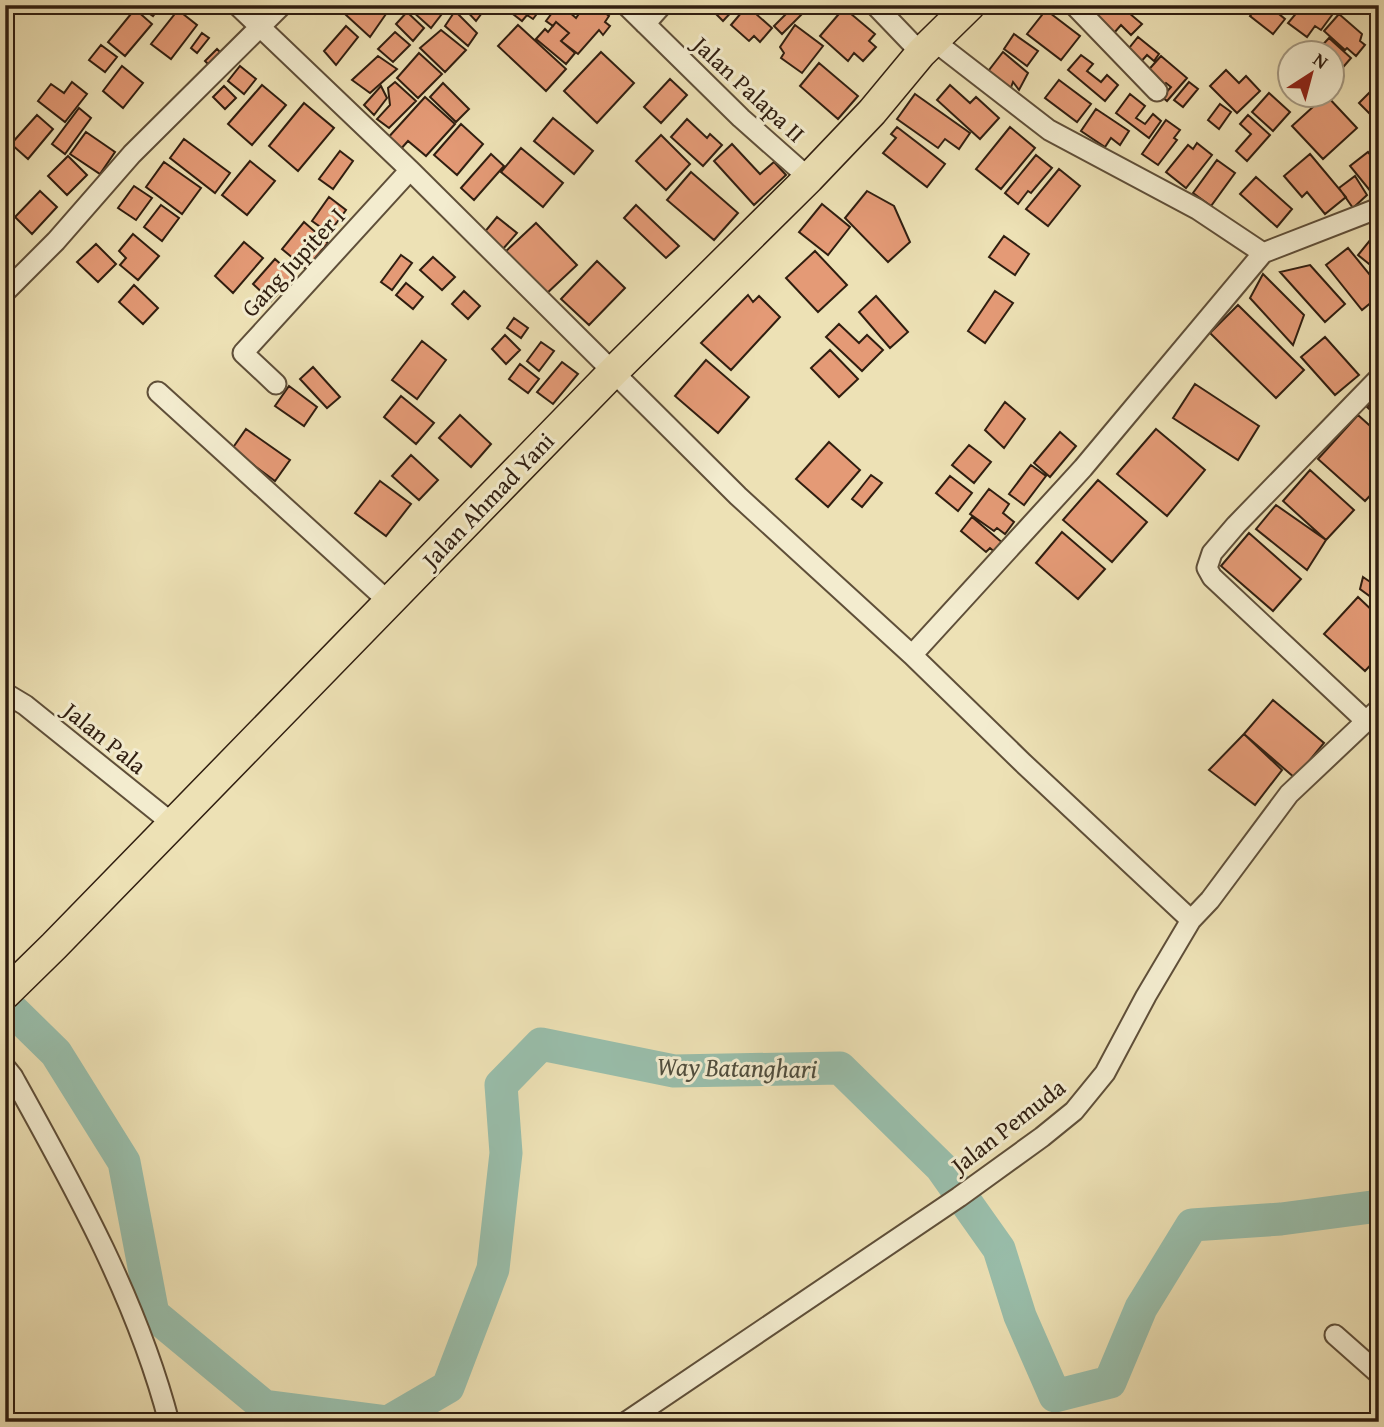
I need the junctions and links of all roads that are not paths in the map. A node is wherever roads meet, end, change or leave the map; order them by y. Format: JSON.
{"nodes":[{"id":1,"x":237,"y":5,"type":"edge"},
{"id":2,"x":282,"y":5,"type":"edge"},
{"id":3,"x":626,"y":5,"type":"edge"},
{"id":4,"x":662,"y":5,"type":"edge"},
{"id":5,"x":875,"y":5,"type":"edge"},
{"id":6,"x":970,"y":5,"type":"edge"},
{"id":7,"x":1074,"y":5,"type":"edge"},
{"id":8,"x":645,"y":24,"type":"junction"},
{"id":9,"x":260,"y":26,"type":"junction"},
{"id":10,"x":928,"y":47,"type":"junction"},
{"id":11,"x":1157,"y":91,"type":"dead end"},
{"id":12,"x":410,"y":170,"type":"junction"},
{"id":13,"x":809,"y":178,"type":"junction"},
{"id":14,"x":1379,"y":208,"type":"edge"},
{"id":15,"x":1264,"y":253,"type":"junction"},
{"id":16,"x":5,"y":292,"type":"edge"},
{"id":17,"x":613,"y":372,"type":"junction"},
{"id":18,"x":1379,"y":378,"type":"edge"},
{"id":19,"x":276,"y":384,"type":"dead end"},
{"id":20,"x":158,"y":392,"type":"dead end"},
{"id":21,"x":389,"y":602,"type":"junction"},
{"id":22,"x":912,"y":654,"type":"junction"},
{"id":23,"x":5,"y":693,"type":"edge"},
{"id":24,"x":1373,"y":715,"type":"edge"},
{"id":25,"x":173,"y":824,"type":"junction"},
{"id":26,"x":1191,"y":920,"type":"junction"},
{"id":27,"x":5,"y":994,"type":"edge"},
{"id":28,"x":5,"y":1067,"type":"edge"},
{"id":29,"x":1335,"y":1335,"type":"dead end"},
{"id":30,"x":1379,"y":1374,"type":"edge"},
{"id":31,"x":169,"y":1422,"type":"edge"},
{"id":32,"x":626,"y":1422,"type":"edge"}],
"edges":[{"from":1,"to":9,"type":"street"},
{"from":2,"to":9,"type":"street"},
{"from":3,"to":8,"type":"street","name":"Jalan Palapa II"},
{"from":4,"to":8,"type":"street"},
{"from":5,"to":10,"type":"street"},
{"from":6,"to":10,"type":"main road","name":"Jalan Ahmad Yani"},
{"from":7,"to":11,"type":"street"},
{"from":8,"to":13,"type":"street","name":"Jalan Palapa II"},
{"from":9,"to":12,"type":"street"},
{"from":9,"to":16,"type":"street"},
{"from":10,"to":13,"type":"main road","name":"Jalan Ahmad Yani"},
{"from":10,"to":15,"type":"street"},
{"from":12,"to":17,"type":"street"},
{"from":12,"to":19,"type":"street","name":"Gang Jupiter I"},
{"from":13,"to":17,"type":"main road","name":"Jalan Ahmad Yani"},
{"from":14,"to":15,"type":"street"},
{"from":15,"to":22,"type":"street"},
{"from":17,"to":21,"type":"main road","name":"Jalan Ahmad Yani"},
{"from":17,"to":22,"type":"street"},
{"from":18,"to":24,"type":"street"},
{"from":20,"to":21,"type":"street"},
{"from":21,"to":25,"type":"main road","name":"Jalan Ahmad Yani"},
{"from":22,"to":26,"type":"street"},
{"from":23,"to":25,"type":"street","name":"Jalan Pala"},
{"from":24,"to":26,"type":"street","name":"Jalan Pemuda"},
{"from":25,"to":27,"type":"main road","name":"Jalan Ahmad Yani"},
{"from":26,"to":32,"type":"street","name":"Jalan Pemuda"},
{"from":28,"to":31,"type":"street"},
{"from":29,"to":30,"type":"street"}]}
